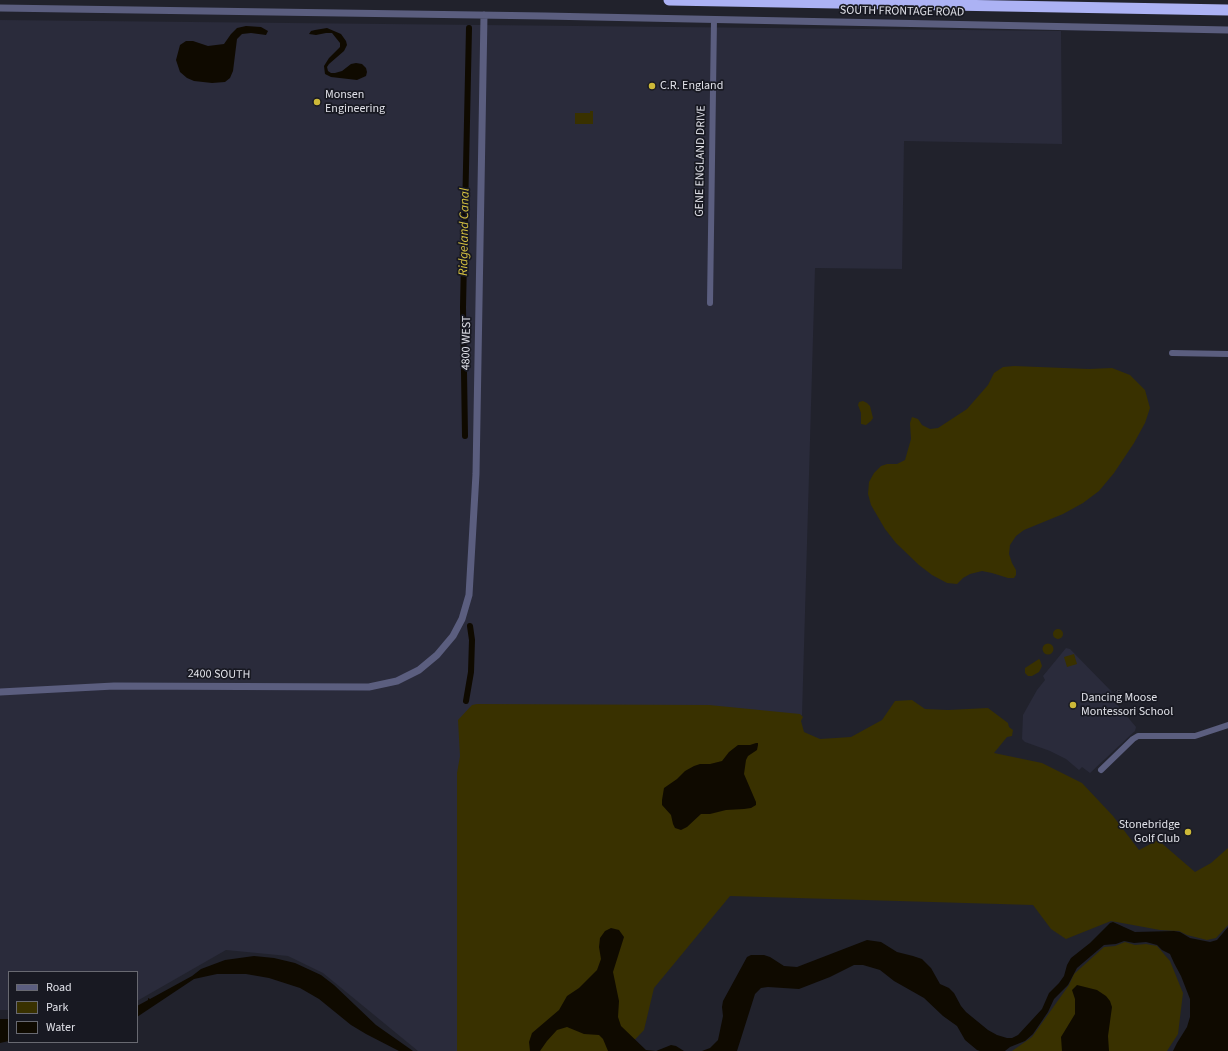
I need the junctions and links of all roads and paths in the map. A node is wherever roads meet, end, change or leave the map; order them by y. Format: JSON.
{"nodes":[{"id":1,"x":669,"y":0,"type":"edge"},
{"id":2,"x":0,"y":8,"type":"edge"},
{"id":3,"x":1228,"y":10,"type":"edge"},
{"id":4,"x":484,"y":15,"type":"junction"},
{"id":5,"x":714,"y":19,"type":"junction"},
{"id":6,"x":1228,"y":30,"type":"edge"},
{"id":7,"x":710,"y":303,"type":"dead end"},
{"id":8,"x":1172,"y":353,"type":"dead end"},
{"id":9,"x":1228,"y":354,"type":"edge"},
{"id":10,"x":432,"y":660,"type":"joint"},
{"id":11,"x":0,"y":692,"type":"edge"},
{"id":12,"x":1228,"y":725,"type":"edge"},
{"id":13,"x":1101,"y":770,"type":"dead end"}],
"edges":[{"from":1,"to":3,"type":"highway"},
{"from":2,"to":4,"type":"street","name":"SOUTH FRONTAGE ROAD"},
{"from":4,"to":5,"type":"street","name":"SOUTH FRONTAGE ROAD"},
{"from":4,"to":10,"type":"street","name":"4800 WEST"},
{"from":5,"to":6,"type":"street","name":"SOUTH FRONTAGE ROAD"},
{"from":5,"to":7,"type":"street","name":"GENE ENGLAND DRIVE"},
{"from":8,"to":9,"type":"street"},
{"from":10,"to":11,"type":"street","name":"2400 SOUTH"},
{"from":12,"to":13,"type":"street"}]}
